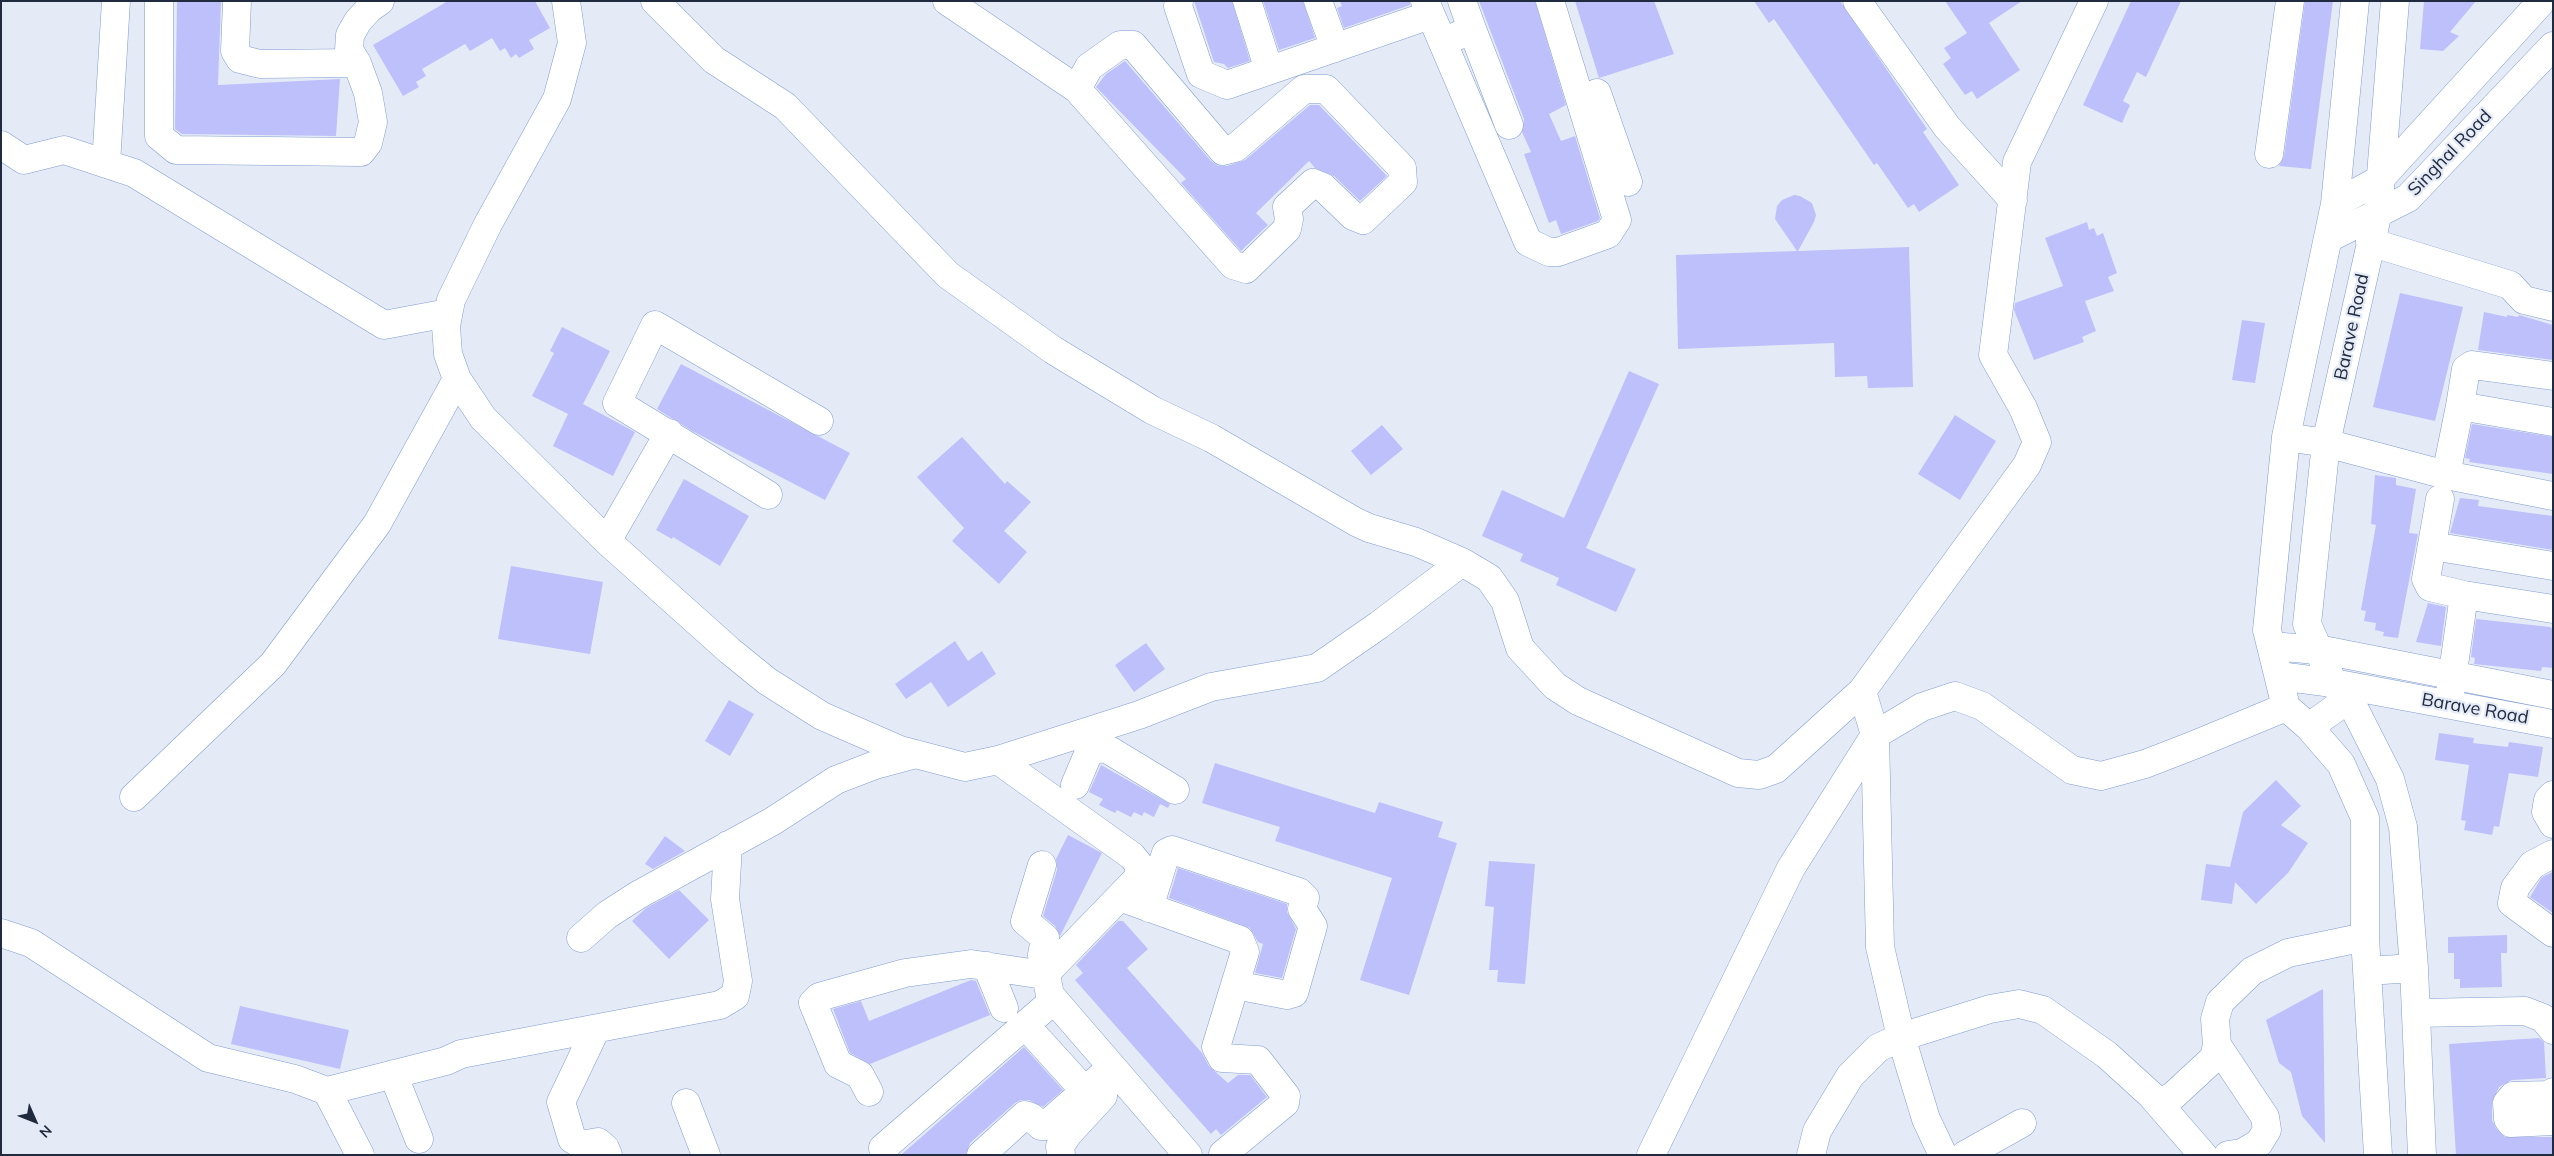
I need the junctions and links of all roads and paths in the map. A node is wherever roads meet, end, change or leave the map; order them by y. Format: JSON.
{"nodes":[{"id":1,"x":116,"y":1,"type":"edge"},
{"id":2,"x":158,"y":1,"type":"edge"},
{"id":3,"x":237,"y":1,"type":"edge"},
{"id":4,"x":380,"y":1,"type":"edge"},
{"id":5,"x":566,"y":1,"type":"edge"},
{"id":6,"x":655,"y":1,"type":"edge"},
{"id":7,"x":947,"y":1,"type":"edge"},
{"id":8,"x":1179,"y":1,"type":"edge"},
{"id":9,"x":1247,"y":1,"type":"edge"},
{"id":10,"x":1318,"y":1,"type":"edge"},
{"id":11,"x":1462,"y":1,"type":"edge"},
{"id":12,"x":1550,"y":1,"type":"edge"},
{"id":13,"x":1566,"y":1,"type":"edge"},
{"id":14,"x":1857,"y":1,"type":"edge"},
{"id":15,"x":2094,"y":1,"type":"edge"},
{"id":16,"x":2290,"y":1,"type":"edge"},
{"id":17,"x":2356,"y":1,"type":"edge"},
{"id":18,"x":2395,"y":1,"type":"edge"},
{"id":19,"x":2542,"y":1,"type":"edge"},
{"id":20,"x":1428,"y":8,"type":"edge"},
{"id":21,"x":1472,"y":29,"type":"junction"},
{"id":22,"x":1442,"y":44,"type":"junction"},
{"id":23,"x":2553,"y":46,"type":"edge"},
{"id":24,"x":1335,"y":48,"type":"junction"},
{"id":25,"x":357,"y":63,"type":"junction"},
{"id":26,"x":1269,"y":70,"type":"junction"},
{"id":27,"x":1076,"y":89,"type":"junction"},
{"id":28,"x":1509,"y":125,"type":"dead end"},
{"id":29,"x":1,"y":144,"type":"edge"},
{"id":30,"x":2269,"y":154,"type":"dead end"},
{"id":31,"x":106,"y":164,"type":"junction"},
{"id":32,"x":2379,"y":180,"type":"junction"},
{"id":33,"x":1628,"y":182,"type":"dead end"},
{"id":34,"x":2013,"y":200,"type":"junction"},
{"id":35,"x":2335,"y":204,"type":"junction"},
{"id":36,"x":2378,"y":212,"type":"junction"},
{"id":37,"x":2329,"y":238,"type":"junction"},
{"id":38,"x":2370,"y":242,"type":"junction"},
{"id":39,"x":2553,"y":307,"type":"edge"},
{"id":40,"x":448,"y":313,"type":"junction"},
{"id":41,"x":2553,"y":376,"type":"edge"},
{"id":42,"x":456,"y":379,"type":"junction"},
{"id":43,"x":2460,"y":406,"type":"junction"},
{"id":44,"x":819,"y":421,"type":"dead end"},
{"id":45,"x":2553,"y":422,"type":"edge"},
{"id":46,"x":669,"y":434,"type":"junction"},
{"id":47,"x":2286,"y":437,"type":"junction"},
{"id":48,"x":2326,"y":443,"type":"junction"},
{"id":49,"x":2443,"y":487,"type":"junction"},
{"id":50,"x":768,"y":495,"type":"dead end"},
{"id":51,"x":2553,"y":496,"type":"edge"},
{"id":52,"x":607,"y":541,"type":"junction"},
{"id":53,"x":2432,"y":546,"type":"junction"},
{"id":54,"x":1462,"y":562,"type":"junction"},
{"id":55,"x":2553,"y":566,"type":"edge"},
{"id":56,"x":2464,"y":594,"type":"junction"},
{"id":57,"x":2553,"y":609,"type":"edge"},
{"id":58,"x":2272,"y":646,"type":"junction"},
{"id":59,"x":2319,"y":649,"type":"junction"},
{"id":60,"x":2452,"y":674,"type":"junction"},
{"id":61,"x":2279,"y":676,"type":"junction"},
{"id":62,"x":1862,"y":691,"type":"junction"},
{"id":63,"x":2340,"y":692,"type":"junction"},
{"id":64,"x":2553,"y":695,"type":"edge"},
{"id":65,"x":2448,"y":704,"type":"junction"},
{"id":66,"x":2286,"y":707,"type":"junction"},
{"id":67,"x":2553,"y":724,"type":"edge"},
{"id":68,"x":2309,"y":727,"type":"junction"},
{"id":69,"x":1875,"y":734,"type":"junction"},
{"id":70,"x":1090,"y":742,"type":"junction"},
{"id":71,"x":916,"y":754,"type":"junction"},
{"id":72,"x":998,"y":760,"type":"junction"},
{"id":73,"x":1075,"y":785,"type":"dead end"},
{"id":74,"x":1175,"y":790,"type":"dead end"},
{"id":75,"x":2553,"y":794,"type":"edge"},
{"id":76,"x":134,"y":797,"type":"dead end"},
{"id":77,"x":2553,"y":824,"type":"edge"},
{"id":78,"x":728,"y":845,"type":"junction"},
{"id":79,"x":2553,"y":854,"type":"edge"},
{"id":80,"x":1042,"y":865,"type":"dead end"},
{"id":81,"x":1120,"y":897,"type":"junction"},
{"id":82,"x":1149,"y":908,"type":"junction"},
{"id":83,"x":1,"y":933,"type":"edge"},
{"id":84,"x":2553,"y":933,"type":"edge"},
{"id":85,"x":2365,"y":937,"type":"junction"},
{"id":86,"x":582,"y":938,"type":"dead end"},
{"id":87,"x":987,"y":966,"type":"junction"},
{"id":88,"x":2414,"y":968,"type":"junction"},
{"id":89,"x":2367,"y":971,"type":"junction"},
{"id":90,"x":1044,"y":975,"type":"junction"},
{"id":91,"x":1235,"y":985,"type":"junction"},
{"id":92,"x":1054,"y":1000,"type":"junction"},
{"id":93,"x":1004,"y":1008,"type":"dead end"},
{"id":94,"x":2416,"y":1014,"type":"junction"},
{"id":95,"x":1025,"y":1025,"type":"junction"},
{"id":96,"x":595,"y":1030,"type":"junction"},
{"id":97,"x":2553,"y":1030,"type":"edge"},
{"id":98,"x":1901,"y":1037,"type":"junction"},
{"id":99,"x":2217,"y":1046,"type":"junction"},
{"id":100,"x":1117,"y":1072,"type":"junction"},
{"id":101,"x":392,"y":1074,"type":"junction"},
{"id":102,"x":327,"y":1091,"type":"junction"},
{"id":103,"x":1085,"y":1091,"type":"junction"},
{"id":104,"x":869,"y":1092,"type":"dead end"},
{"id":105,"x":2553,"y":1092,"type":"edge"},
{"id":106,"x":686,"y":1102,"type":"dead end"},
{"id":107,"x":2160,"y":1104,"type":"junction"},
{"id":108,"x":2553,"y":1121,"type":"edge"},
{"id":109,"x":2022,"y":1123,"type":"dead end"},
{"id":110,"x":419,"y":1139,"type":"dead end"},
{"id":111,"x":1223,"y":1154,"type":"edge"},
{"id":112,"x":360,"y":1155,"type":"edge"},
{"id":113,"x":608,"y":1155,"type":"edge"},
{"id":114,"x":706,"y":1155,"type":"edge"},
{"id":115,"x":884,"y":1155,"type":"edge"},
{"id":116,"x":981,"y":1155,"type":"edge"},
{"id":117,"x":1061,"y":1155,"type":"edge"},
{"id":118,"x":1188,"y":1155,"type":"edge"},
{"id":119,"x":1651,"y":1155,"type":"edge"},
{"id":120,"x":1811,"y":1155,"type":"edge"},
{"id":121,"x":1943,"y":1155,"type":"edge"},
{"id":122,"x":1965,"y":1155,"type":"edge"},
{"id":123,"x":2203,"y":1155,"type":"edge"},
{"id":124,"x":2228,"y":1155,"type":"edge"},
{"id":125,"x":2378,"y":1155,"type":"edge"},
{"id":126,"x":2422,"y":1155,"type":"edge"}],
"edges":[{"from":1,"to":31,"type":"street"},
{"from":2,"to":25,"type":"street"},
{"from":3,"to":25,"type":"street"},
{"from":4,"to":25,"type":"street"},
{"from":5,"to":40,"type":"street"},
{"from":6,"to":54,"type":"street"},
{"from":7,"to":27,"type":"street"},
{"from":8,"to":26,"type":"street"},
{"from":9,"to":26,"type":"street"},
{"from":10,"to":24,"type":"street"},
{"from":11,"to":21,"type":"street"},
{"from":12,"to":22,"type":"street"},
{"from":13,"to":33,"type":"street"},
{"from":14,"to":34,"type":"street"},
{"from":15,"to":34,"type":"street"},
{"from":16,"to":30,"type":"street"},
{"from":17,"to":35,"type":"street"},
{"from":18,"to":32,"type":"street","name":"Barave Road"},
{"from":19,"to":32,"type":"street","name":"Singhal Road"},
{"from":20,"to":22,"type":"street"},
{"from":20,"to":24,"type":"street"},
{"from":21,"to":22,"type":"street"},
{"from":21,"to":28,"type":"street"},
{"from":23,"to":36,"type":"street","name":"Singhal Road"},
{"from":24,"to":26,"type":"street"},
{"from":27,"to":27,"type":"street"},
{"from":29,"to":31,"type":"street"},
{"from":31,"to":40,"type":"street"},
{"from":32,"to":35,"type":"street","name":"Singhal Road"},
{"from":32,"to":36,"type":"street","name":"Barave Road"},
{"from":34,"to":62,"type":"street"},
{"from":35,"to":37,"type":"street"},
{"from":36,"to":37,"type":"street","name":"Singhal Road"},
{"from":36,"to":38,"type":"street","name":"Barave Road"},
{"from":37,"to":47,"type":"street"},
{"from":38,"to":39,"type":"street"},
{"from":38,"to":48,"type":"street","name":"Barave Road"},
{"from":40,"to":42,"type":"street"},
{"from":41,"to":43,"type":"street"},
{"from":42,"to":52,"type":"street"},
{"from":42,"to":76,"type":"street"},
{"from":43,"to":45,"type":"street"},
{"from":43,"to":49,"type":"street"},
{"from":44,"to":46,"type":"street"},
{"from":46,"to":50,"type":"street"},
{"from":46,"to":52,"type":"street"},
{"from":47,"to":48,"type":"street"},
{"from":47,"to":58,"type":"street"},
{"from":48,"to":49,"type":"street"},
{"from":48,"to":59,"type":"street","name":"Barave Road"},
{"from":49,"to":51,"type":"street"},
{"from":49,"to":53,"type":"street"},
{"from":52,"to":71,"type":"street"},
{"from":53,"to":55,"type":"street"},
{"from":53,"to":56,"type":"street"},
{"from":54,"to":62,"type":"street"},
{"from":54,"to":70,"type":"street"},
{"from":56,"to":57,"type":"street"},
{"from":56,"to":60,"type":"street"},
{"from":58,"to":59,"type":"street","name":"Barave Road"},
{"from":58,"to":61,"type":"street"},
{"from":59,"to":60,"type":"street","name":"Barave Road"},
{"from":59,"to":63,"type":"street"},
{"from":60,"to":64,"type":"street","name":"Barave Road"},
{"from":60,"to":65,"type":"street"},
{"from":61,"to":63,"type":"street","name":"Barave Road"},
{"from":61,"to":66,"type":"street"},
{"from":62,"to":69,"type":"street"},
{"from":63,"to":65,"type":"street","name":"Barave Road"},
{"from":63,"to":68,"type":"street"},
{"from":63,"to":88,"type":"street"},
{"from":65,"to":67,"type":"street","name":"Barave Road"},
{"from":66,"to":68,"type":"street"},
{"from":66,"to":69,"type":"street"},
{"from":68,"to":85,"type":"street"},
{"from":69,"to":98,"type":"street"},
{"from":69,"to":119,"type":"street"},
{"from":70,"to":72,"type":"street"},
{"from":70,"to":73,"type":"street"},
{"from":70,"to":74,"type":"street"},
{"from":71,"to":72,"type":"street"},
{"from":71,"to":78,"type":"street"},
{"from":72,"to":81,"type":"street"},
{"from":75,"to":77,"type":"street"},
{"from":78,"to":86,"type":"street"},
{"from":78,"to":96,"type":"street"},
{"from":79,"to":84,"type":"street"},
{"from":80,"to":90,"type":"street"},
{"from":81,"to":82,"type":"street"},
{"from":81,"to":90,"type":"street"},
{"from":82,"to":91,"type":"street"},
{"from":82,"to":91,"type":"street"},
{"from":83,"to":102,"type":"street"},
{"from":85,"to":89,"type":"street"},
{"from":85,"to":99,"type":"street"},
{"from":87,"to":90,"type":"street"},
{"from":87,"to":93,"type":"street"},
{"from":87,"to":104,"type":"street"},
{"from":88,"to":89,"type":"street"},
{"from":88,"to":94,"type":"street"},
{"from":89,"to":125,"type":"street"},
{"from":90,"to":92,"type":"street"},
{"from":91,"to":111,"type":"street"},
{"from":92,"to":95,"type":"street"},
{"from":92,"to":100,"type":"street"},
{"from":94,"to":97,"type":"street"},
{"from":94,"to":126,"type":"street"},
{"from":95,"to":103,"type":"street"},
{"from":95,"to":115,"type":"street"},
{"from":96,"to":101,"type":"street"},
{"from":96,"to":113,"type":"street"},
{"from":98,"to":107,"type":"street"},
{"from":98,"to":120,"type":"street"},
{"from":98,"to":121,"type":"street"},
{"from":99,"to":107,"type":"street"},
{"from":99,"to":124,"type":"street"},
{"from":100,"to":103,"type":"street"},
{"from":100,"to":117,"type":"street"},
{"from":100,"to":118,"type":"street"},
{"from":101,"to":102,"type":"street"},
{"from":101,"to":110,"type":"street"},
{"from":102,"to":112,"type":"street"},
{"from":103,"to":116,"type":"street"},
{"from":105,"to":108,"type":"street"},
{"from":106,"to":114,"type":"street"},
{"from":107,"to":123,"type":"street"},
{"from":109,"to":122,"type":"street"}]}
